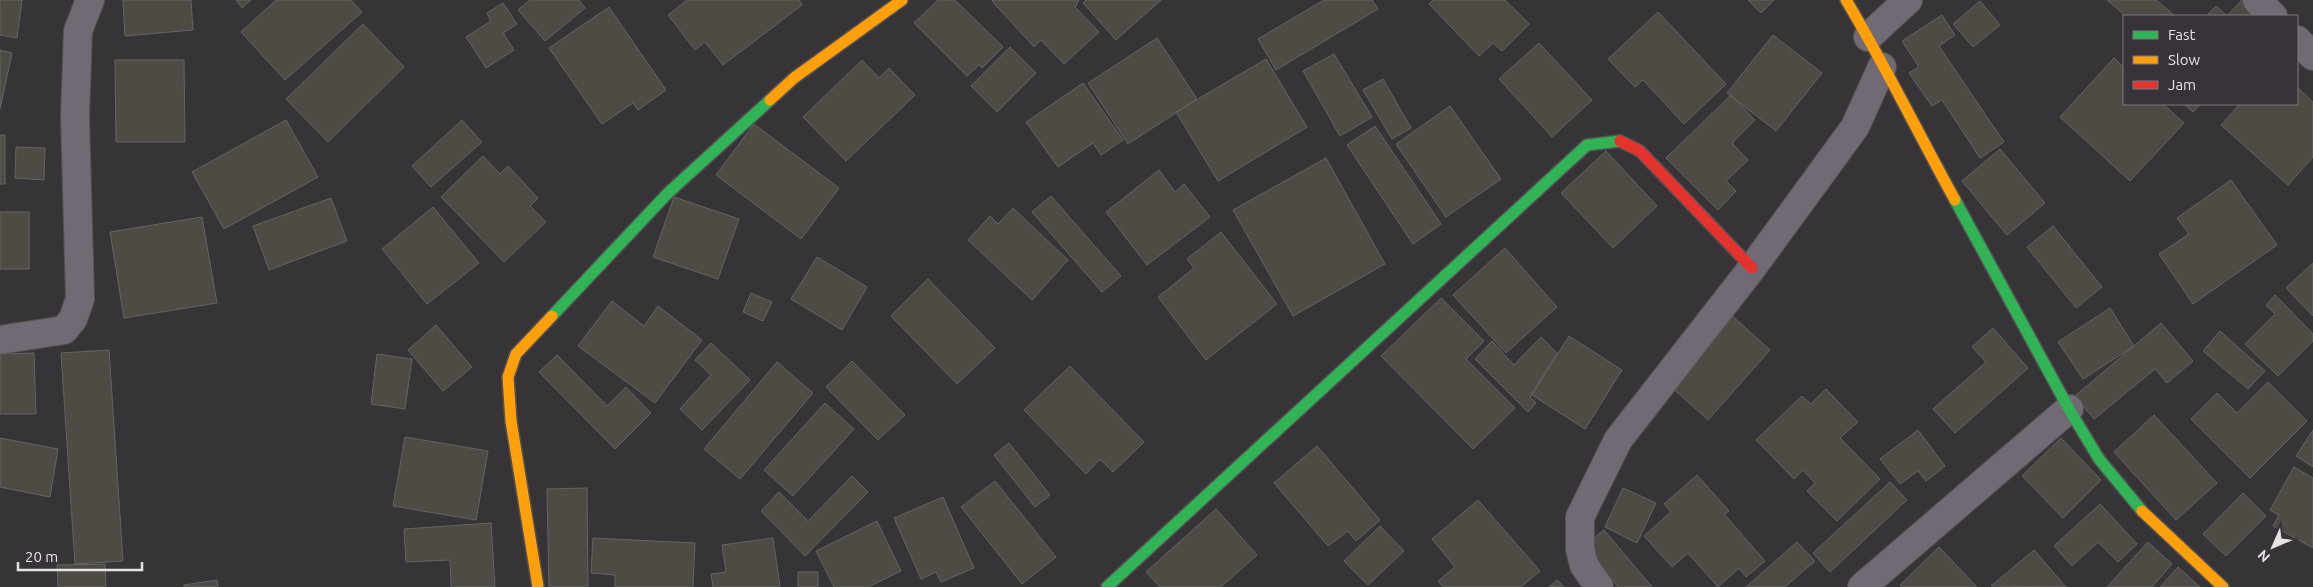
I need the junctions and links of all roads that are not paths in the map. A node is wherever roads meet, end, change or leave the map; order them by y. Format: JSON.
{"nodes":[{"id":1,"x":90,"y":0,"type":"edge"},
{"id":2,"x":902,"y":0,"type":"edge"},
{"id":3,"x":1846,"y":0,"type":"edge"},
{"id":4,"x":1908,"y":0,"type":"edge"},
{"id":5,"x":2257,"y":0,"type":"edge"},
{"id":6,"x":2272,"y":15,"type":"edge"},
{"id":7,"x":1868,"y":37,"type":"junction"},
{"id":8,"x":2298,"y":41,"type":"edge"},
{"id":9,"x":2313,"y":56,"type":"edge"},
{"id":10,"x":1882,"y":67,"type":"junction"},
{"id":11,"x":1752,"y":268,"type":"junction"},
{"id":12,"x":0,"y":340,"type":"edge"},
{"id":13,"x":2069,"y":409,"type":"junction"},
{"id":14,"x":538,"y":587,"type":"edge"},
{"id":15,"x":1107,"y":587,"type":"edge"},
{"id":16,"x":1599,"y":587,"type":"edge"},
{"id":17,"x":1862,"y":587,"type":"edge"},
{"id":18,"x":2222,"y":587,"type":"edge"}],
"edges":[{"from":1,"to":12,"type":"street"},
{"from":2,"to":14,"type":"street"},
{"from":3,"to":7,"type":"street"},
{"from":4,"to":7,"type":"street"},
{"from":5,"to":6,"type":"street"},
{"from":7,"to":10,"type":"street"},
{"from":8,"to":9,"type":"street"},
{"from":10,"to":11,"type":"street"},
{"from":10,"to":13,"type":"street"},
{"from":11,"to":15,"type":"street"},
{"from":11,"to":16,"type":"street"},
{"from":13,"to":17,"type":"street"},
{"from":13,"to":18,"type":"street"}]}
